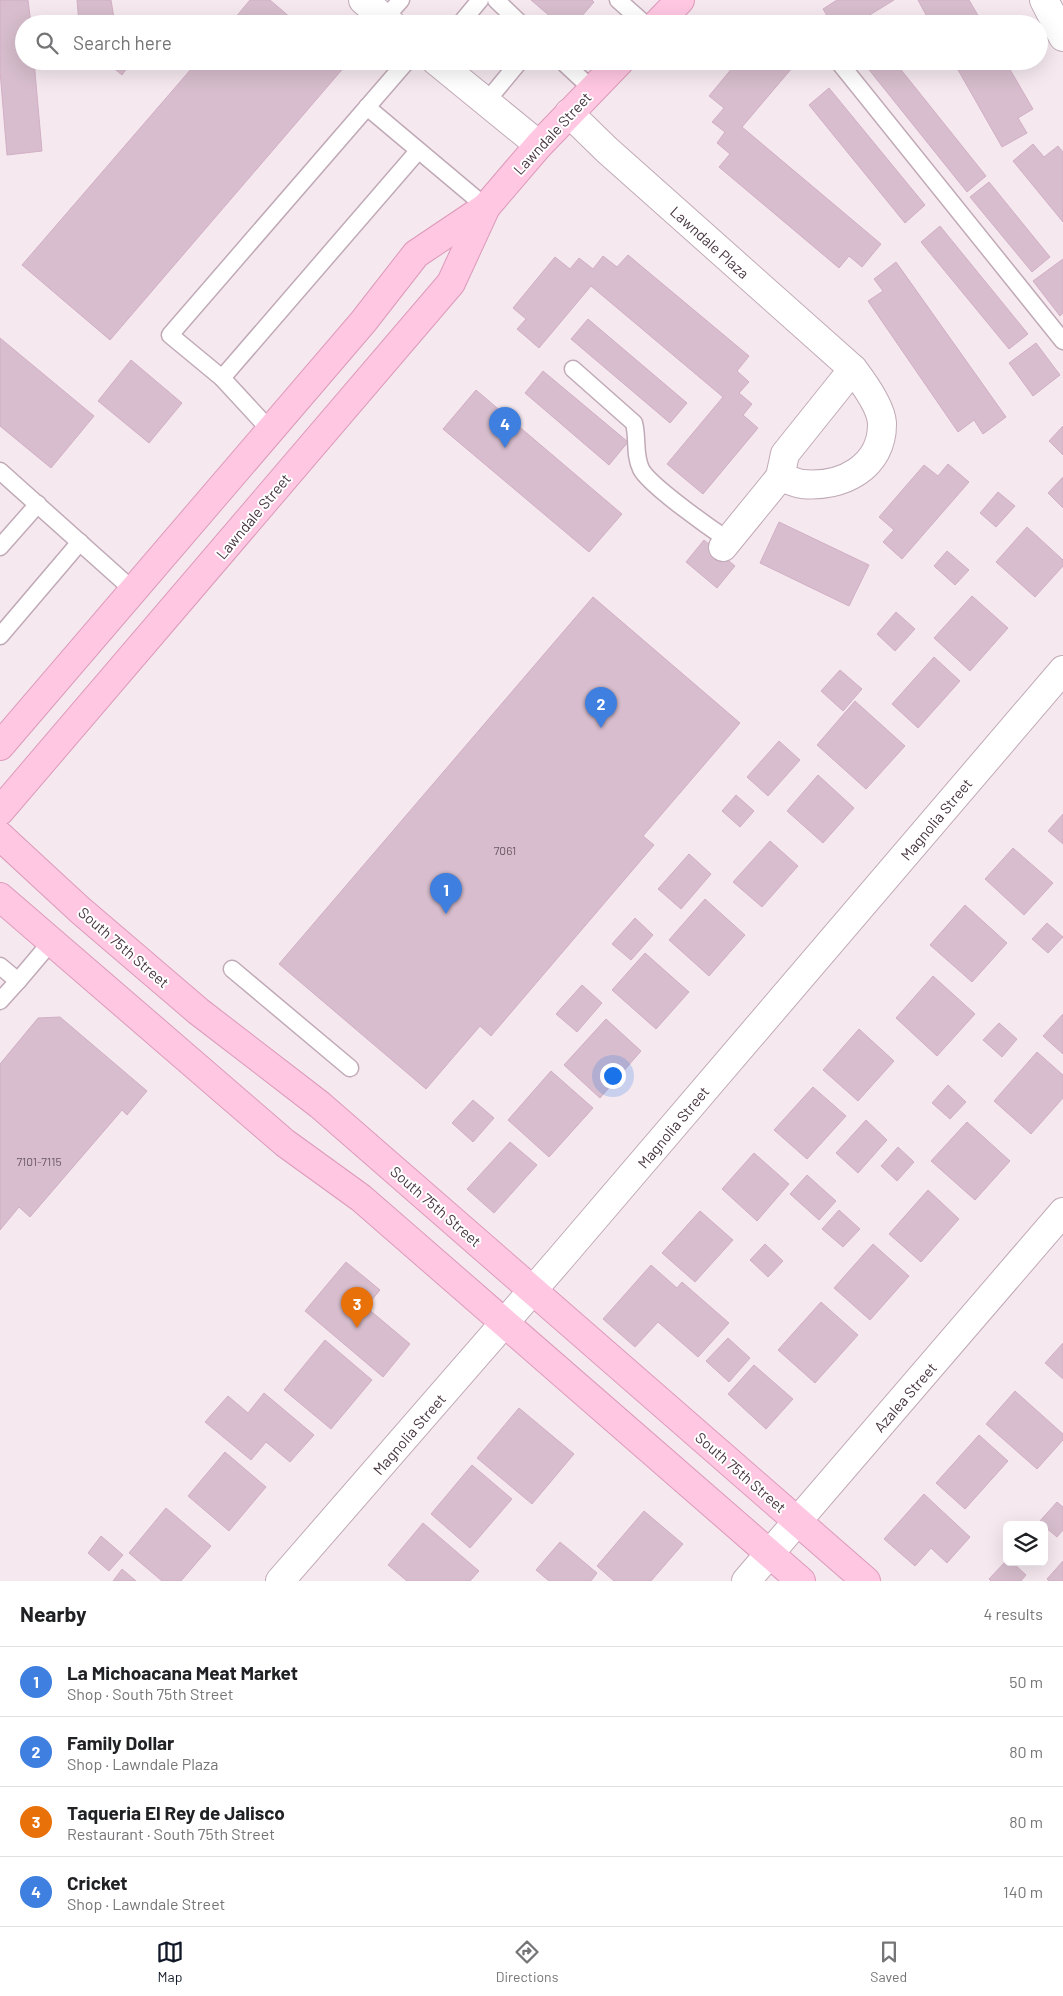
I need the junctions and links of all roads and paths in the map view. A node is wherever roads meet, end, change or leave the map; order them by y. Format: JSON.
{"nodes":[{"id":1,"x":363,"y":0,"type":"edge"},
{"id":2,"x":496,"y":0,"type":"edge"},
{"id":3,"x":618,"y":0,"type":"edge"},
{"id":4,"x":680,"y":0,"type":"edge"},
{"id":5,"x":1044,"y":0,"type":"edge"},
{"id":6,"x":472,"y":3,"type":"edge"},
{"id":7,"x":392,"y":14,"type":"edge"},
{"id":8,"x":465,"y":15,"type":"edge"},
{"id":9,"x":512,"y":15,"type":"edge"},
{"id":10,"x":635,"y":15,"type":"edge"},
{"id":11,"x":666,"y":15,"type":"edge"},
{"id":12,"x":1063,"y":37,"type":"edge"},
{"id":13,"x":399,"y":70,"type":"edge"},
{"id":14,"x":447,"y":70,"type":"edge"},
{"id":15,"x":513,"y":70,"type":"edge"},
{"id":16,"x":572,"y":70,"type":"edge"},
{"id":17,"x":611,"y":70,"type":"edge"},
{"id":18,"x":845,"y":70,"type":"edge"},
{"id":19,"x":592,"y":89,"type":"junction"},
{"id":20,"x":486,"y":102,"type":"junction"},
{"id":21,"x":367,"y":107,"type":"junction"},
{"id":22,"x":569,"y":113,"type":"junction"},
{"id":23,"x":539,"y":144,"type":"junction"},
{"id":24,"x":418,"y":151,"type":"junction"},
{"id":25,"x":486,"y":207,"type":"junction"},
{"id":26,"x":1063,"y":341,"type":"edge"},
{"id":27,"x":573,"y":368,"type":"dead end"},
{"id":28,"x":854,"y":369,"type":"junction"},
{"id":29,"x":222,"y":378,"type":"junction"},
{"id":30,"x":270,"y":430,"type":"junction"},
{"id":31,"x":0,"y":471,"type":"edge"},
{"id":32,"x":780,"y":477,"type":"junction"},
{"id":33,"x":38,"y":504,"type":"junction"},
{"id":34,"x":80,"y":542,"type":"junction"},
{"id":35,"x":725,"y":543,"type":"joint"},
{"id":36,"x":0,"y":547,"type":"edge"},
{"id":37,"x":133,"y":590,"type":"junction"},
{"id":38,"x":0,"y":636,"type":"edge"},
{"id":39,"x":1063,"y":670,"type":"edge"},
{"id":40,"x":0,"y":746,"type":"edge"},
{"id":41,"x":0,"y":812,"type":"edge"},
{"id":42,"x":0,"y":836,"type":"edge"},
{"id":43,"x":1,"y":900,"type":"edge"},
{"id":44,"x":51,"y":942,"type":"junction"},
{"id":45,"x":0,"y":966,"type":"edge"},
{"id":46,"x":232,"y":969,"type":"dead end"},
{"id":47,"x":18,"y":981,"type":"junction"},
{"id":48,"x":0,"y":1001,"type":"edge"},
{"id":49,"x":350,"y":1068,"type":"dead end"},
{"id":50,"x":1063,"y":1212,"type":"edge"},
{"id":51,"x":533,"y":1291,"type":"junction"},
{"id":52,"x":505,"y":1323,"type":"junction"},
{"id":53,"x":797,"y":1521,"type":"junction"},
{"id":54,"x":770,"y":1554,"type":"junction"},
{"id":55,"x":280,"y":1581,"type":"edge"},
{"id":56,"x":746,"y":1581,"type":"edge"},
{"id":57,"x":801,"y":1581,"type":"edge"},
{"id":58,"x":866,"y":1581,"type":"edge"}],
"edges":[{"from":1,"to":7,"type":"street"},
{"from":2,"to":9,"type":"lane"},
{"from":3,"to":10,"type":"lane"},
{"from":4,"to":11,"type":"main road"},
{"from":5,"to":12,"type":"street"},
{"from":6,"to":8,"type":"lane"},
{"from":13,"to":21,"type":"lane"},
{"from":14,"to":20,"type":"street"},
{"from":15,"to":20,"type":"lane"},
{"from":16,"to":19,"type":"lane"},
{"from":17,"to":19,"type":"main road","name":"Lawndale Street"},
{"from":18,"to":26,"type":"lane"},
{"from":19,"to":22,"type":"main road","name":"Lawndale Street"},
{"from":20,"to":23,"type":"street"},
{"from":21,"to":24,"type":"lane"},
{"from":21,"to":29,"type":"lane"},
{"from":22,"to":23,"type":"main road","name":"Lawndale Street"},
{"from":22,"to":28,"type":"street","name":"Lawndale Plaza"},
{"from":23,"to":25,"type":"main road","name":"Lawndale Street"},
{"from":24,"to":25,"type":"lane"},
{"from":24,"to":29,"type":"lane"},
{"from":25,"to":30,"type":"main road","name":"Lawndale Street"},
{"from":25,"to":41,"type":"main road","name":"Lawndale Street"},
{"from":27,"to":35,"type":"lane"},
{"from":28,"to":32,"type":"street"},
{"from":28,"to":32,"type":"street","name":"Lawndale Plaza"},
{"from":29,"to":30,"type":"lane"},
{"from":30,"to":37,"type":"main road","name":"Lawndale Street"},
{"from":31,"to":33,"type":"lane"},
{"from":32,"to":35,"type":"street"},
{"from":33,"to":34,"type":"lane"},
{"from":33,"to":36,"type":"lane"},
{"from":34,"to":37,"type":"lane"},
{"from":34,"to":38,"type":"lane"},
{"from":37,"to":40,"type":"main road","name":"Lawndale Street"},
{"from":39,"to":51,"type":"street","name":"Magnolia Street"},
{"from":42,"to":51,"type":"main road","name":"South 75th Street"},
{"from":43,"to":44,"type":"main road"},
{"from":44,"to":47,"type":"lane"},
{"from":44,"to":52,"type":"main road"},
{"from":45,"to":47,"type":"lane"},
{"from":46,"to":49,"type":"lane"},
{"from":47,"to":48,"type":"lane"},
{"from":50,"to":53,"type":"street","name":"Azalea Street"},
{"from":51,"to":52,"type":"street","name":"Magnolia Street"},
{"from":51,"to":53,"type":"main road","name":"South 75th Street"},
{"from":52,"to":54,"type":"main road"},
{"from":52,"to":55,"type":"street","name":"Magnolia Street"},
{"from":53,"to":54,"type":"street","name":"Azalea Street"},
{"from":53,"to":58,"type":"main road","name":"South 75th Street"},
{"from":54,"to":56,"type":"street","name":"Azalea Street"},
{"from":54,"to":57,"type":"main road"}]}
